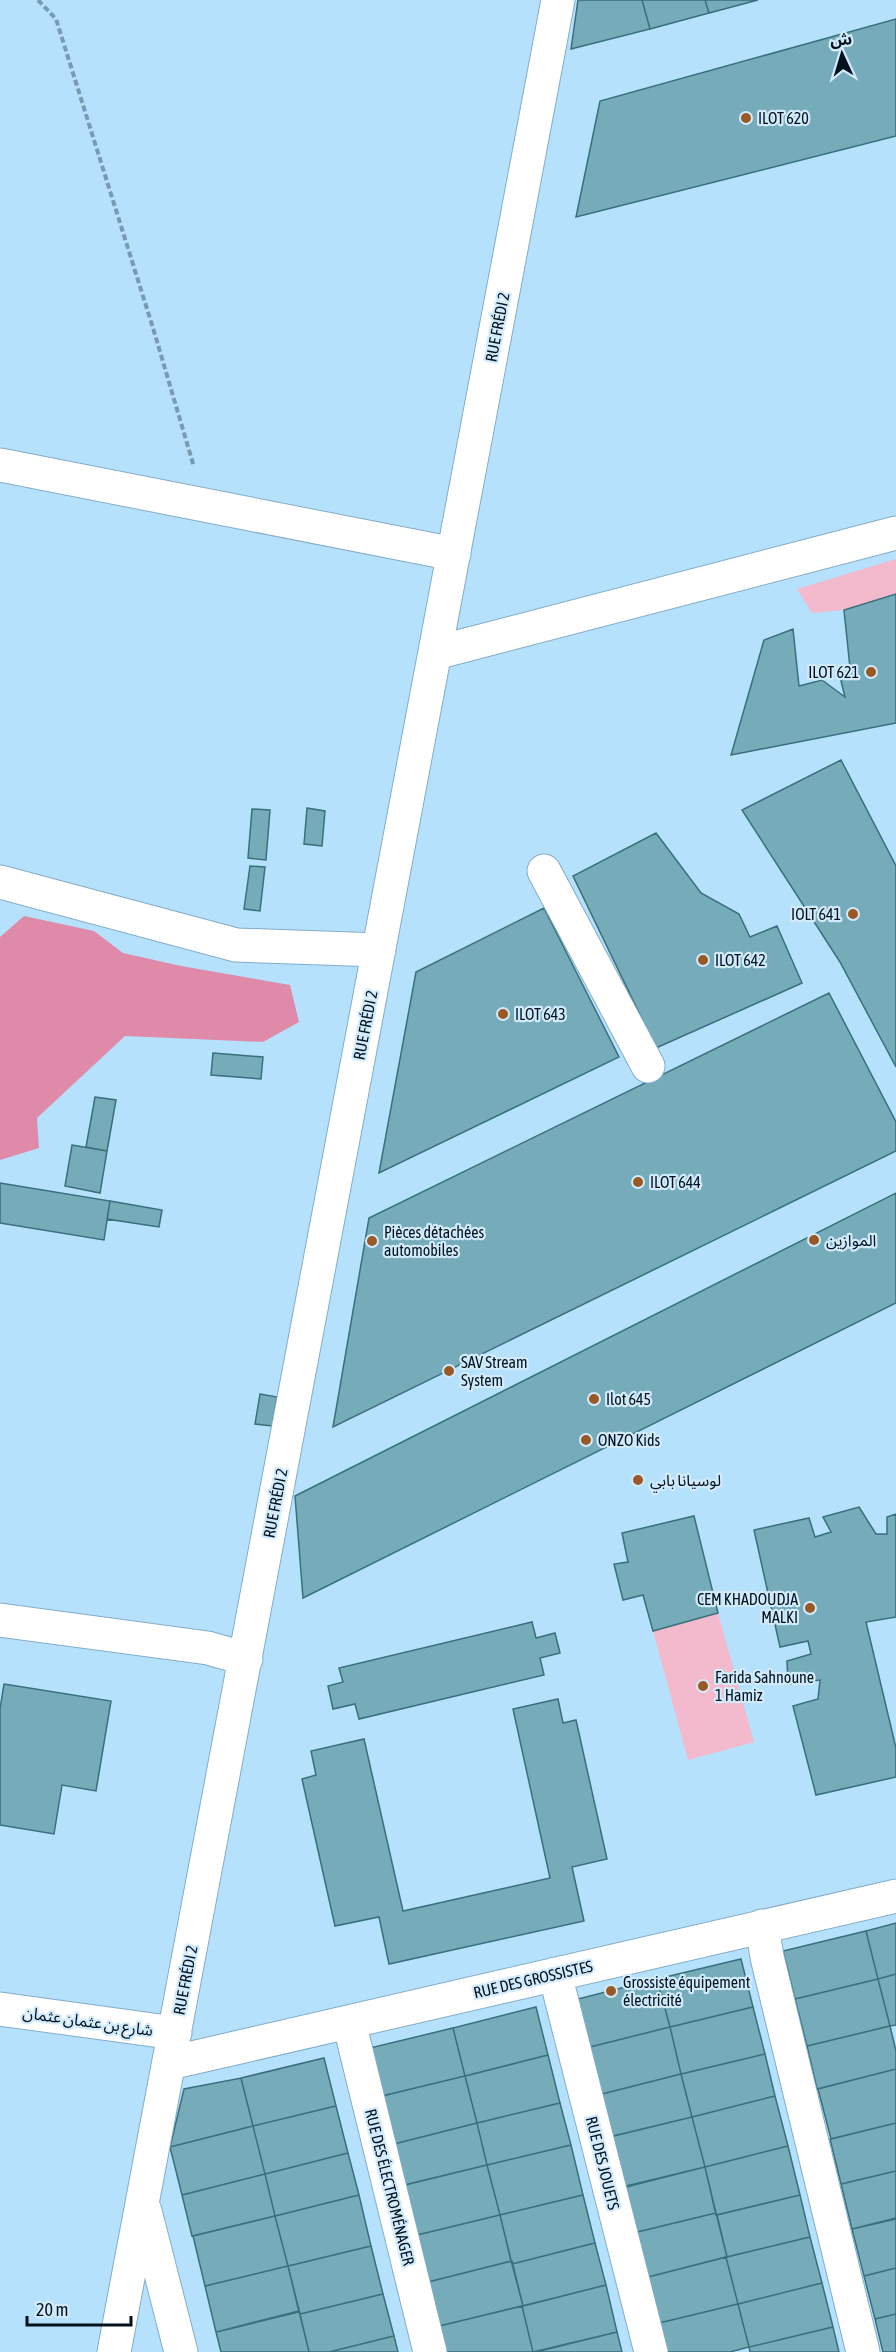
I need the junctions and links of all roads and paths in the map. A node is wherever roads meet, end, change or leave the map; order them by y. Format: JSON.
{"nodes":[{"id":1,"x":38,"y":0,"type":"edge"},
{"id":2,"x":558,"y":0,"type":"edge"},
{"id":3,"x":0,"y":465,"type":"edge"},
{"id":4,"x":205,"y":505,"type":"junction"},
{"id":5,"x":896,"y":533,"type":"edge"},
{"id":6,"x":454,"y":554,"type":"junction"},
{"id":7,"x":435,"y":653,"type":"junction"},
{"id":8,"x":544,"y":871,"type":"dead end"},
{"id":9,"x":0,"y":882,"type":"edge"},
{"id":10,"x":379,"y":951,"type":"junction"},
{"id":11,"x":648,"y":1066,"type":"dead end"},
{"id":12,"x":0,"y":1620,"type":"edge"},
{"id":13,"x":246,"y":1659,"type":"junction"},
{"id":14,"x":896,"y":1896,"type":"edge"},
{"id":15,"x":762,"y":1926,"type":"junction"},
{"id":16,"x":555,"y":1974,"type":"junction"},
{"id":17,"x":0,"y":2009,"type":"edge"},
{"id":18,"x":349,"y":2022,"type":"junction"},
{"id":19,"x":173,"y":2048,"type":"junction"},
{"id":20,"x":143,"y":2202,"type":"junction"},
{"id":21,"x":114,"y":2352,"type":"edge"},
{"id":22,"x":181,"y":2352,"type":"edge"},
{"id":23,"x":430,"y":2352,"type":"edge"},
{"id":24,"x":651,"y":2352,"type":"edge"},
{"id":25,"x":863,"y":2352,"type":"edge"}],
"edges":[{"from":1,"to":4,"type":"path"},
{"from":2,"to":6,"type":"street","name":"RUE FRÉDI 2"},
{"from":3,"to":4,"type":"street"},
{"from":4,"to":6,"type":"street"},
{"from":5,"to":7,"type":"street"},
{"from":6,"to":7,"type":"street","name":"RUE FRÉDI 2"},
{"from":7,"to":10,"type":"street","name":"RUE FRÉDI 2"},
{"from":8,"to":11,"type":"street"},
{"from":9,"to":10,"type":"street"},
{"from":10,"to":13,"type":"street","name":"RUE FRÉDI 2"},
{"from":12,"to":13,"type":"street"},
{"from":13,"to":19,"type":"street","name":"RUE FRÉDI 2"},
{"from":14,"to":15,"type":"street","name":"RUE DES GROSSISTES"},
{"from":15,"to":16,"type":"street","name":"RUE DES GROSSISTES"},
{"from":15,"to":25,"type":"street"},
{"from":16,"to":18,"type":"street","name":"RUE DES GROSSISTES"},
{"from":16,"to":24,"type":"street","name":"RUE DES JOUETS"},
{"from":17,"to":19,"type":"street","name":"شارع بن عثمان عثمان"},
{"from":18,"to":19,"type":"street","name":"RUE DES GROSSISTES"},
{"from":18,"to":23,"type":"street","name":"RUE DES ÉLECTROMÉNAGER"},
{"from":19,"to":20,"type":"street","name":"RUE FRÉDI 2"},
{"from":20,"to":21,"type":"street","name":"RUE FRÉDI 2"},
{"from":20,"to":22,"type":"street"}]}
